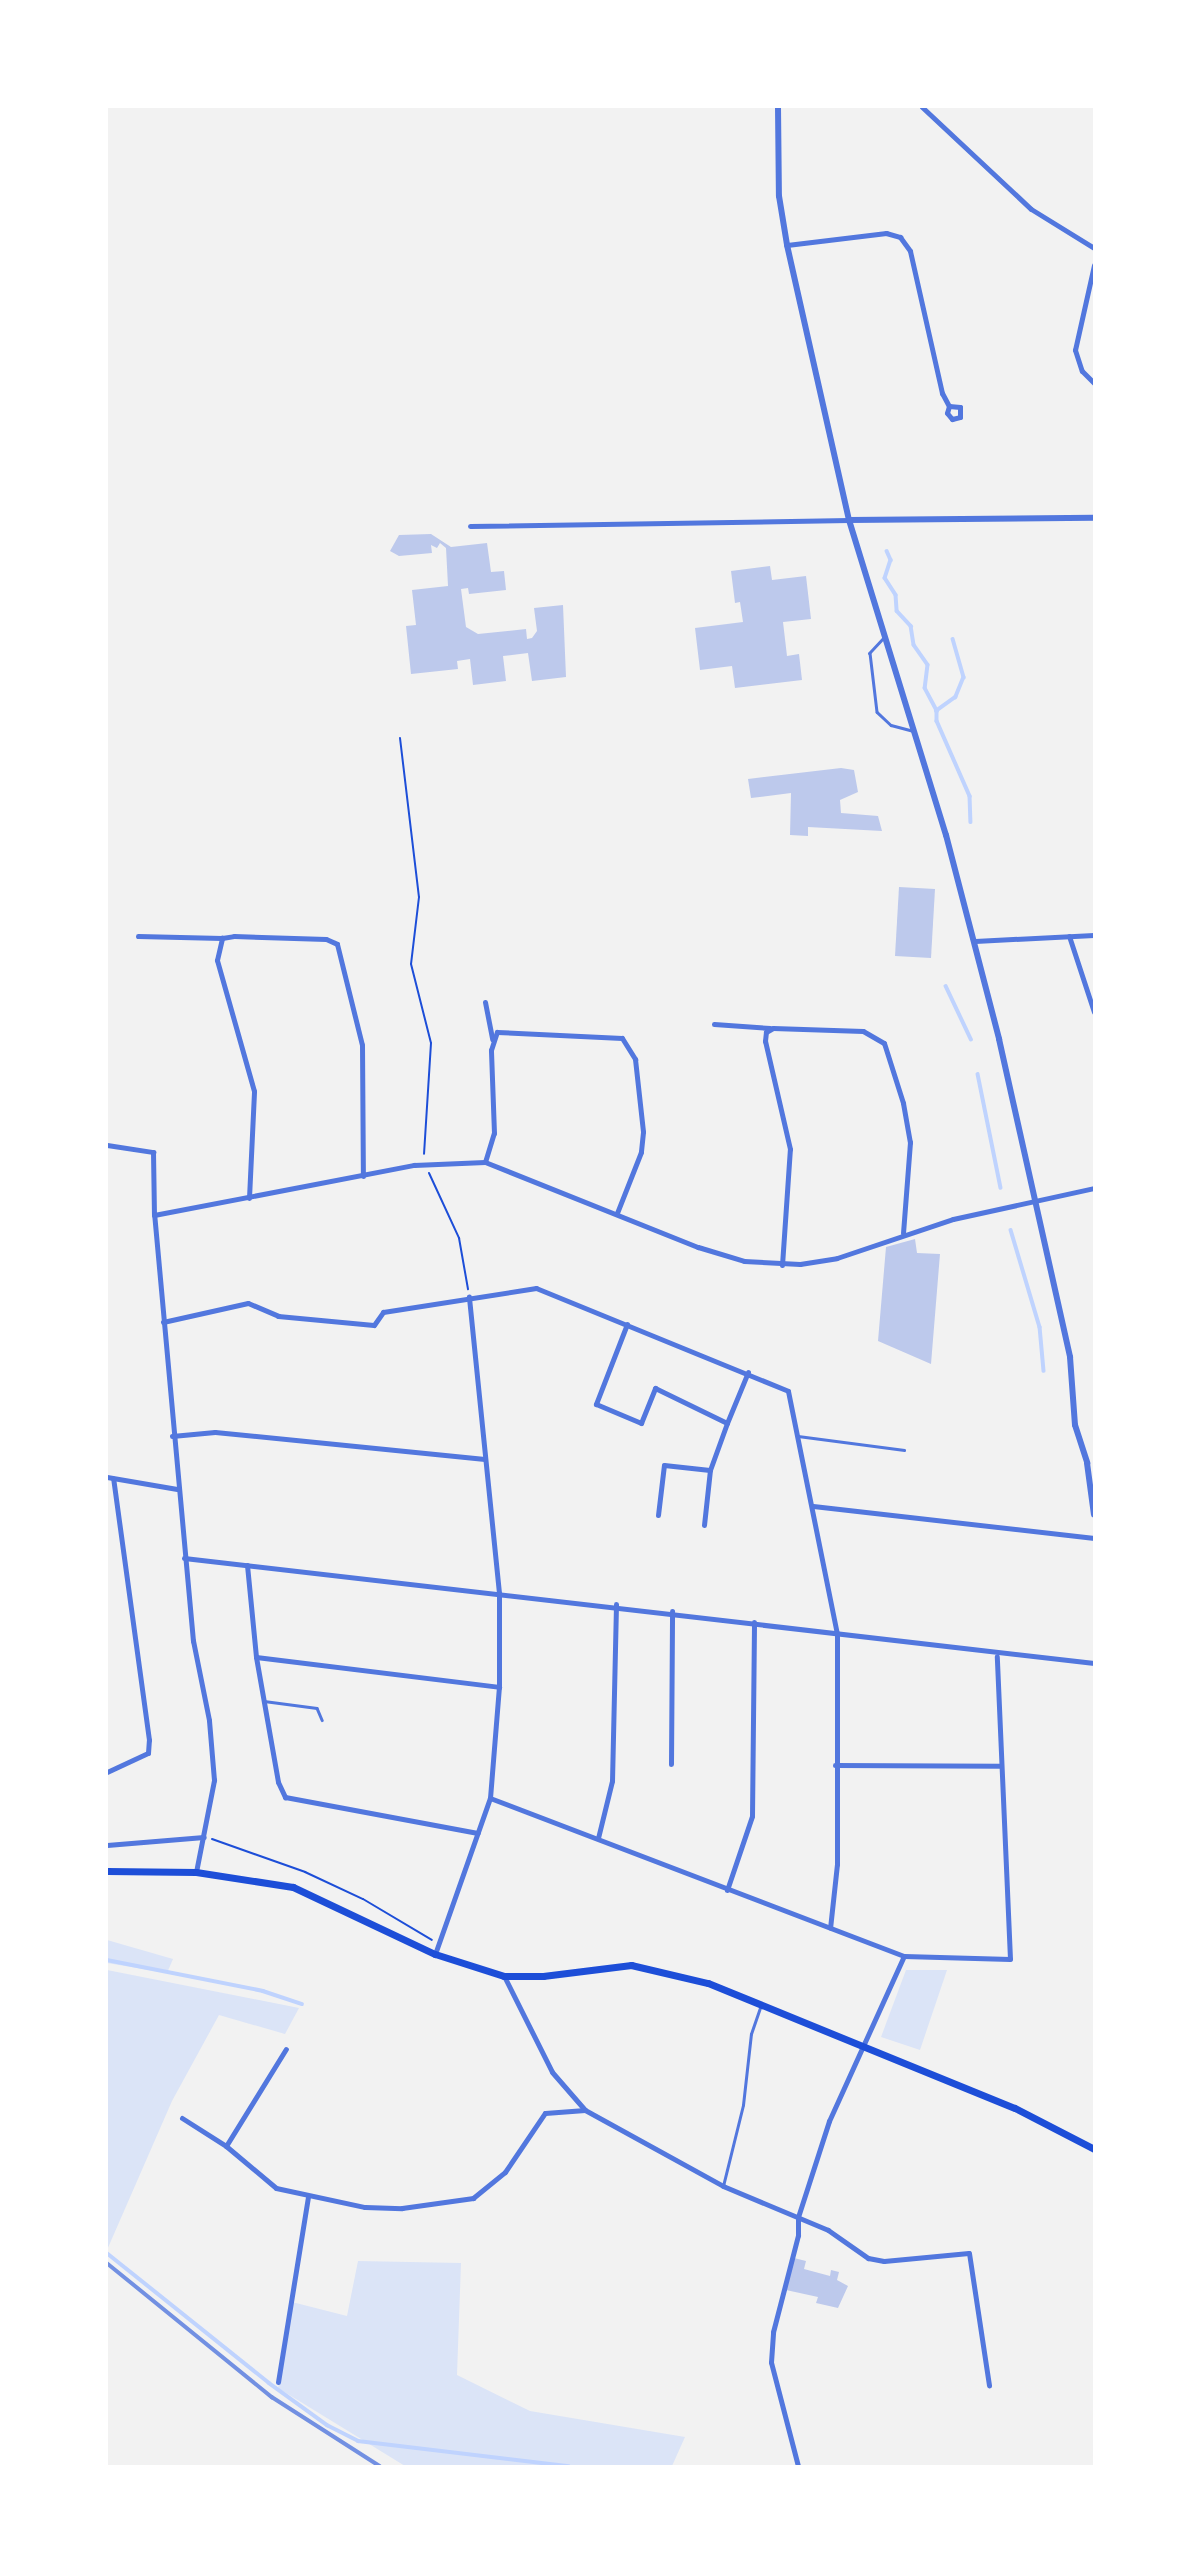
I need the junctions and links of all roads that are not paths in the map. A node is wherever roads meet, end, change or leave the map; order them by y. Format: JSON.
{"nodes":[{"id":1,"x":778,"y":107,"type":"edge"},
{"id":2,"x":922,"y":107,"type":"edge"},
{"id":3,"x":787,"y":245,"type":"junction"},
{"id":4,"x":1094,"y":248,"type":"edge"},
{"id":5,"x":1094,"y":265,"type":"edge"},
{"id":6,"x":1094,"y":383,"type":"edge"},
{"id":7,"x":949,"y":406,"type":"dead end"},
{"id":8,"x":1094,"y":518,"type":"edge"},
{"id":9,"x":849,"y":520,"type":"junction"},
{"id":10,"x":470,"y":526,"type":"dead end"},
{"id":11,"x":884,"y":638,"type":"junction"},
{"id":12,"x":914,"y":731,"type":"junction"},
{"id":13,"x":1094,"y":934,"type":"edge"},
{"id":14,"x":138,"y":936,"type":"dead end"},
{"id":15,"x":1069,"y":936,"type":"junction"},
{"id":16,"x":222,"y":938,"type":"junction"},
{"id":17,"x":975,"y":941,"type":"junction"},
{"id":18,"x":485,"y":1002,"type":"dead end"},
{"id":19,"x":1094,"y":1012,"type":"edge"},
{"id":20,"x":713,"y":1024,"type":"dead end"},
{"id":21,"x":773,"y":1028,"type":"junction"},
{"id":22,"x":492,"y":1039,"type":"junction"},
{"id":23,"x":107,"y":1145,"type":"edge"},
{"id":24,"x":485,"y":1162,"type":"junction"},
{"id":25,"x":363,"y":1176,"type":"junction"},
{"id":26,"x":1094,"y":1188,"type":"edge"},
{"id":27,"x":249,"y":1198,"type":"junction"},
{"id":28,"x":1033,"y":1201,"type":"junction"},
{"id":29,"x":617,"y":1213,"type":"junction"},
{"id":30,"x":154,"y":1215,"type":"junction"},
{"id":31,"x":903,"y":1233,"type":"junction"},
{"id":32,"x":782,"y":1265,"type":"junction"},
{"id":33,"x":469,"y":1297,"type":"junction"},
{"id":34,"x":163,"y":1322,"type":"junction"},
{"id":35,"x":626,"y":1324,"type":"junction"},
{"id":36,"x":748,"y":1372,"type":"junction"},
{"id":37,"x":727,"y":1423,"type":"junction"},
{"id":38,"x":172,"y":1436,"type":"junction"},
{"id":39,"x":798,"y":1436,"type":"junction"},
{"id":40,"x":904,"y":1450,"type":"dead end"},
{"id":41,"x":1094,"y":1453,"type":"edge"},
{"id":42,"x":1084,"y":1454,"type":"junction"},
{"id":43,"x":485,"y":1459,"type":"junction"},
{"id":44,"x":710,"y":1470,"type":"junction"},
{"id":45,"x":110,"y":1478,"type":"edge"},
{"id":46,"x":177,"y":1489,"type":"junction"},
{"id":47,"x":813,"y":1506,"type":"junction"},
{"id":48,"x":658,"y":1515,"type":"dead end"},
{"id":49,"x":1094,"y":1515,"type":"edge"},
{"id":50,"x":704,"y":1525,"type":"dead end"},
{"id":51,"x":1094,"y":1538,"type":"edge"},
{"id":52,"x":184,"y":1558,"type":"junction"},
{"id":53,"x":247,"y":1565,"type":"junction"},
{"id":54,"x":499,"y":1593,"type":"junction"},
{"id":55,"x":616,"y":1604,"type":"junction"},
{"id":56,"x":672,"y":1611,"type":"junction"},
{"id":57,"x":754,"y":1622,"type":"junction"},
{"id":58,"x":837,"y":1633,"type":"junction"},
{"id":59,"x":997,"y":1656,"type":"junction"},
{"id":60,"x":256,"y":1657,"type":"junction"},
{"id":61,"x":1094,"y":1663,"type":"edge"},
{"id":62,"x":499,"y":1687,"type":"junction"},
{"id":63,"x":263,"y":1700,"type":"junction"},
{"id":64,"x":322,"y":1720,"type":"dead end"},
{"id":65,"x":671,"y":1763,"type":"dead end"},
{"id":66,"x":835,"y":1765,"type":"junction"},
{"id":67,"x":1000,"y":1766,"type":"junction"},
{"id":68,"x":107,"y":1772,"type":"edge"},
{"id":69,"x":490,"y":1798,"type":"junction"},
{"id":70,"x":478,"y":1832,"type":"junction"},
{"id":71,"x":204,"y":1837,"type":"junction"},
{"id":72,"x":598,"y":1838,"type":"junction"},
{"id":73,"x":107,"y":1846,"type":"edge"},
{"id":74,"x":107,"y":1871,"type":"edge"},
{"id":75,"x":196,"y":1872,"type":"junction"},
{"id":76,"x":727,"y":1890,"type":"junction"},
{"id":77,"x":830,"y":1928,"type":"junction"},
{"id":78,"x":435,"y":1954,"type":"junction"},
{"id":79,"x":904,"y":1956,"type":"junction"},
{"id":80,"x":504,"y":1976,"type":"junction"},
{"id":81,"x":761,"y":2004,"type":"junction"},
{"id":82,"x":862,"y":2046,"type":"junction"},
{"id":83,"x":286,"y":2049,"type":"dead end"},
{"id":84,"x":585,"y":2110,"type":"junction"},
{"id":85,"x":182,"y":2118,"type":"dead end"},
{"id":86,"x":226,"y":2147,"type":"junction"},
{"id":87,"x":1094,"y":2148,"type":"edge"},
{"id":88,"x":723,"y":2186,"type":"junction"},
{"id":89,"x":307,"y":2197,"type":"junction"},
{"id":90,"x":798,"y":2217,"type":"junction"},
{"id":91,"x":278,"y":2382,"type":"dead end"},
{"id":92,"x":989,"y":2386,"type":"dead end"},
{"id":93,"x":799,"y":2466,"type":"edge"}],
"edges":[{"from":1,"to":3,"type":"street"},
{"from":2,"to":4,"type":"street"},
{"from":3,"to":7,"type":"street"},
{"from":3,"to":9,"type":"street"},
{"from":5,"to":6,"type":"street"},
{"from":8,"to":9,"type":"street"},
{"from":9,"to":10,"type":"street"},
{"from":9,"to":11,"type":"street"},
{"from":11,"to":12,"type":"street"},
{"from":11,"to":12,"type":"lane"},
{"from":12,"to":17,"type":"street"},
{"from":13,"to":15,"type":"street"},
{"from":14,"to":16,"type":"street"},
{"from":15,"to":17,"type":"street"},
{"from":15,"to":19,"type":"street"},
{"from":16,"to":25,"type":"street"},
{"from":16,"to":27,"type":"street"},
{"from":17,"to":28,"type":"street"},
{"from":18,"to":22,"type":"street"},
{"from":20,"to":21,"type":"street"},
{"from":21,"to":31,"type":"street"},
{"from":21,"to":32,"type":"street"},
{"from":22,"to":24,"type":"street"},
{"from":22,"to":29,"type":"street"},
{"from":23,"to":30,"type":"street"},
{"from":24,"to":25,"type":"street"},
{"from":24,"to":29,"type":"street"},
{"from":25,"to":27,"type":"street"},
{"from":26,"to":28,"type":"street"},
{"from":27,"to":30,"type":"street"},
{"from":28,"to":31,"type":"street"},
{"from":28,"to":42,"type":"street"},
{"from":29,"to":32,"type":"street"},
{"from":30,"to":34,"type":"street"},
{"from":31,"to":32,"type":"street"},
{"from":33,"to":34,"type":"street"},
{"from":33,"to":35,"type":"street"},
{"from":33,"to":43,"type":"street"},
{"from":34,"to":38,"type":"street"},
{"from":35,"to":36,"type":"street"},
{"from":35,"to":37,"type":"street"},
{"from":36,"to":37,"type":"street"},
{"from":36,"to":39,"type":"street"},
{"from":37,"to":44,"type":"street"},
{"from":38,"to":43,"type":"street"},
{"from":38,"to":46,"type":"street"},
{"from":39,"to":40,"type":"lane"},
{"from":39,"to":47,"type":"street"},
{"from":41,"to":42,"type":"street"},
{"from":42,"to":49,"type":"street"},
{"from":43,"to":54,"type":"street"},
{"from":44,"to":48,"type":"street"},
{"from":44,"to":50,"type":"street"},
{"from":45,"to":46,"type":"street"},
{"from":45,"to":68,"type":"street"},
{"from":46,"to":52,"type":"street"},
{"from":47,"to":51,"type":"street"},
{"from":47,"to":58,"type":"street"},
{"from":52,"to":53,"type":"street"},
{"from":52,"to":71,"type":"street"},
{"from":53,"to":54,"type":"street"},
{"from":53,"to":60,"type":"street"},
{"from":54,"to":55,"type":"street"},
{"from":54,"to":62,"type":"street"},
{"from":55,"to":56,"type":"street"},
{"from":55,"to":72,"type":"street"},
{"from":56,"to":57,"type":"street"},
{"from":56,"to":65,"type":"street"},
{"from":57,"to":58,"type":"street"},
{"from":57,"to":76,"type":"street"},
{"from":58,"to":59,"type":"street"},
{"from":58,"to":66,"type":"street"},
{"from":59,"to":61,"type":"street"},
{"from":59,"to":67,"type":"street"},
{"from":60,"to":62,"type":"street"},
{"from":60,"to":63,"type":"street"},
{"from":62,"to":69,"type":"street"},
{"from":63,"to":64,"type":"lane"},
{"from":63,"to":70,"type":"street"},
{"from":66,"to":67,"type":"street"},
{"from":66,"to":77,"type":"street"},
{"from":67,"to":79,"type":"street"},
{"from":69,"to":70,"type":"street"},
{"from":69,"to":72,"type":"street"},
{"from":70,"to":78,"type":"street"},
{"from":71,"to":73,"type":"street"},
{"from":71,"to":75,"type":"street"},
{"from":72,"to":76,"type":"street"},
{"from":74,"to":75,"type":"main road"},
{"from":75,"to":78,"type":"main road"},
{"from":76,"to":77,"type":"street"},
{"from":77,"to":79,"type":"street"},
{"from":78,"to":80,"type":"main road"},
{"from":79,"to":82,"type":"street"},
{"from":80,"to":81,"type":"main road"},
{"from":80,"to":84,"type":"street"},
{"from":81,"to":82,"type":"main road"},
{"from":81,"to":88,"type":"lane"},
{"from":82,"to":87,"type":"main road"},
{"from":82,"to":90,"type":"street"},
{"from":83,"to":86,"type":"street"},
{"from":84,"to":88,"type":"street"},
{"from":84,"to":89,"type":"street"},
{"from":85,"to":86,"type":"street"},
{"from":86,"to":89,"type":"street"},
{"from":88,"to":90,"type":"street"},
{"from":89,"to":91,"type":"street"},
{"from":90,"to":92,"type":"street"},
{"from":90,"to":93,"type":"street"}]}
